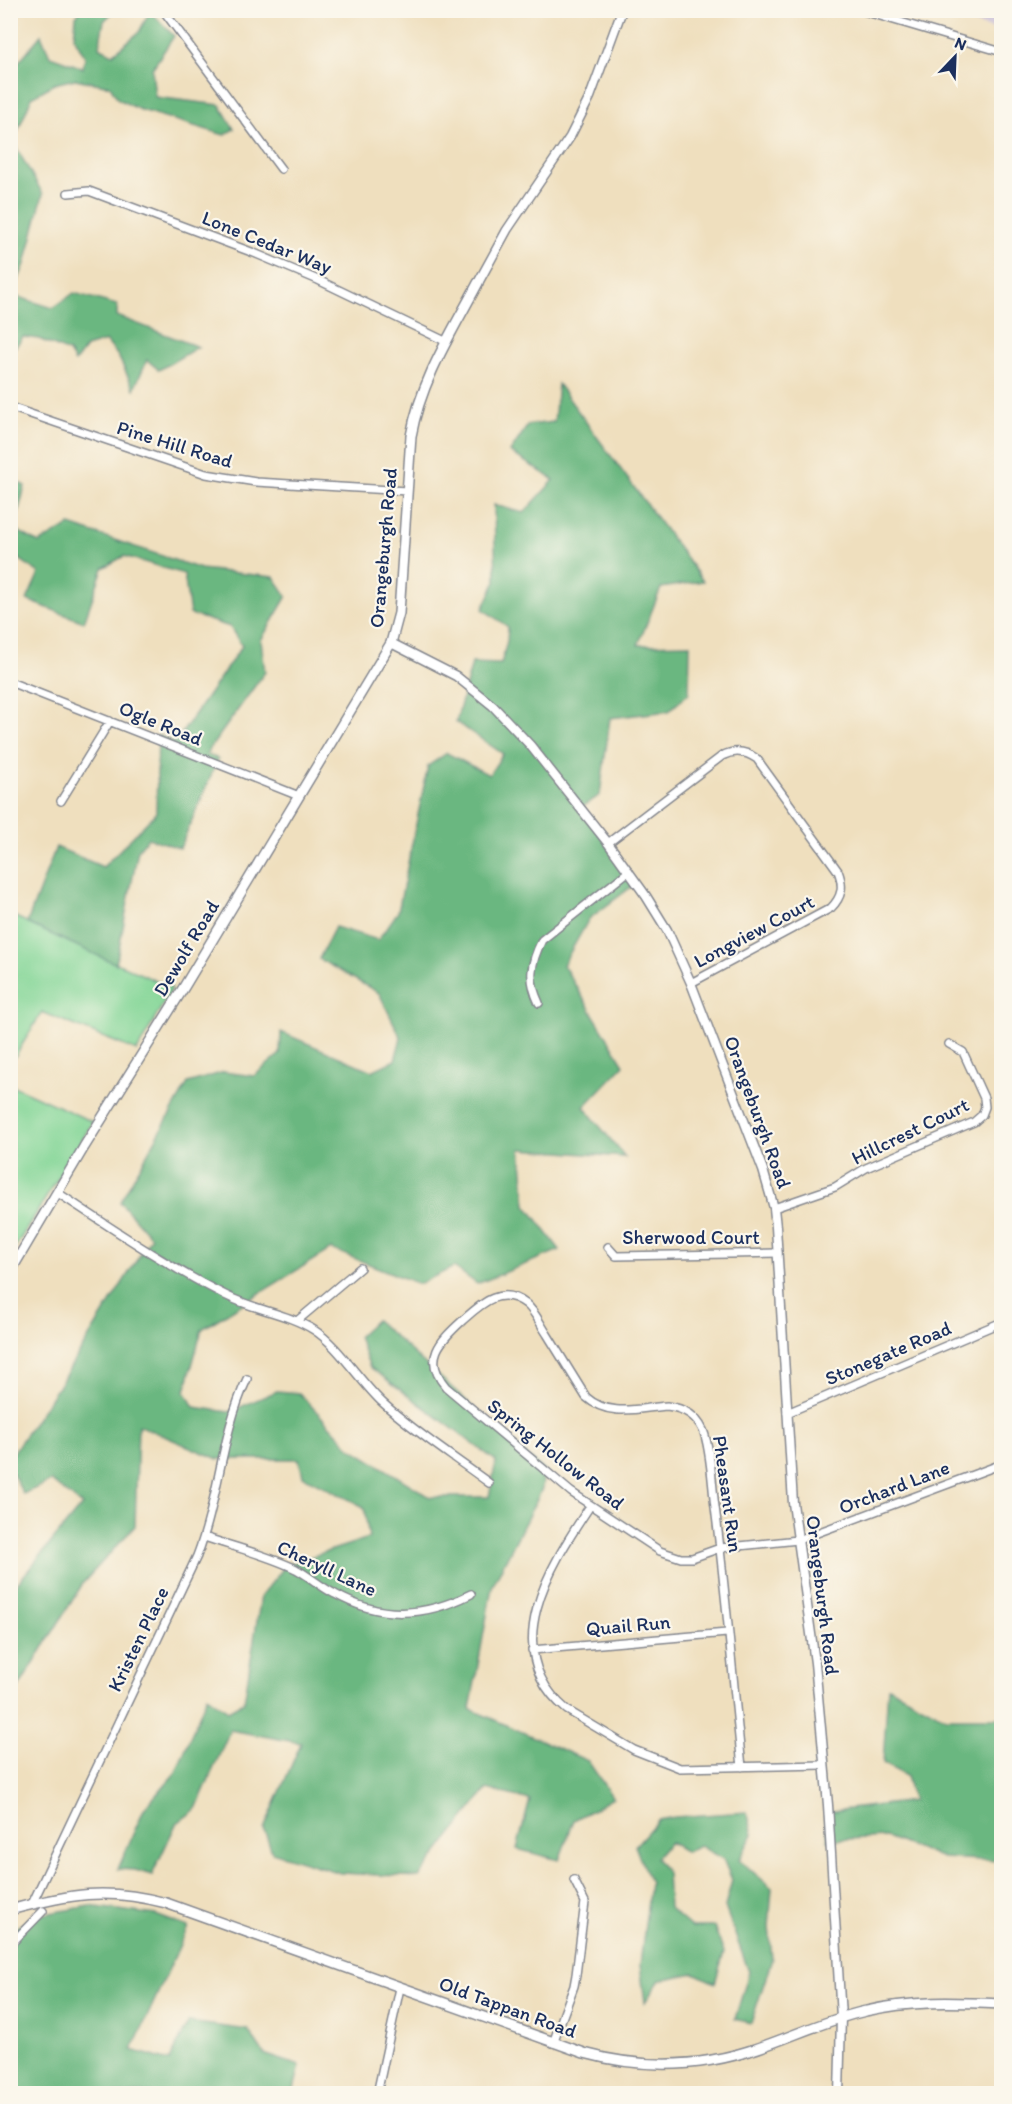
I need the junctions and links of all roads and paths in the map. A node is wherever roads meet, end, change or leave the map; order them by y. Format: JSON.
{"nodes":[{"id":1,"x":162,"y":10,"type":"edge"},
{"id":2,"x":622,"y":10,"type":"edge"},
{"id":3,"x":860,"y":10,"type":"edge"},
{"id":4,"x":1002,"y":52,"type":"edge"},
{"id":5,"x":281,"y":169,"type":"dead end"},
{"id":6,"x":68,"y":193,"type":"dead end"},
{"id":7,"x":478,"y":283,"type":"joint"},
{"id":8,"x":447,"y":342,"type":"junction"},
{"id":9,"x":10,"y":407,"type":"edge"},
{"id":10,"x":407,"y":492,"type":"junction"},
{"id":11,"x":391,"y":643,"type":"junction"},
{"id":12,"x":10,"y":682,"type":"edge"},
{"id":13,"x":110,"y":721,"type":"junction"},
{"id":14,"x":299,"y":796,"type":"junction"},
{"id":15,"x":61,"y":801,"type":"dead end"},
{"id":16,"x":608,"y":843,"type":"junction"},
{"id":17,"x":629,"y":871,"type":"junction"},
{"id":18,"x":691,"y":983,"type":"junction"},
{"id":19,"x":539,"y":1003,"type":"dead end"},
{"id":20,"x":949,"y":1044,"type":"dead end"},
{"id":21,"x":58,"y":1193,"type":"junction"},
{"id":22,"x":774,"y":1208,"type":"junction"},
{"id":23,"x":608,"y":1247,"type":"dead end"},
{"id":24,"x":778,"y":1252,"type":"junction"},
{"id":25,"x":360,"y":1268,"type":"dead end"},
{"id":26,"x":10,"y":1272,"type":"edge"},
{"id":27,"x":464,"y":1319,"type":"joint"},
{"id":28,"x":297,"y":1321,"type":"junction"},
{"id":29,"x":1002,"y":1322,"type":"edge"},
{"id":30,"x":248,"y":1379,"type":"dead end"},
{"id":31,"x":787,"y":1413,"type":"junction"},
{"id":32,"x":1002,"y":1464,"type":"edge"},
{"id":33,"x":489,"y":1483,"type":"dead end"},
{"id":34,"x":590,"y":1506,"type":"junction"},
{"id":35,"x":204,"y":1537,"type":"junction"},
{"id":36,"x":798,"y":1540,"type":"junction"},
{"id":37,"x":720,"y":1548,"type":"junction"},
{"id":38,"x":471,"y":1594,"type":"dead end"},
{"id":39,"x":727,"y":1634,"type":"junction"},
{"id":40,"x":532,"y":1650,"type":"junction"},
{"id":41,"x":824,"y":1765,"type":"junction"},
{"id":42,"x":742,"y":1767,"type":"junction"},
{"id":43,"x":574,"y":1880,"type":"dead end"},
{"id":44,"x":32,"y":1904,"type":"junction"},
{"id":45,"x":10,"y":1910,"type":"edge"},
{"id":46,"x":43,"y":1911,"type":"dead end"},
{"id":47,"x":10,"y":1945,"type":"edge"},
{"id":48,"x":400,"y":1988,"type":"junction"},
{"id":49,"x":1002,"y":2004,"type":"edge"},
{"id":50,"x":842,"y":2017,"type":"junction"},
{"id":51,"x":553,"y":2043,"type":"junction"},
{"id":52,"x":377,"y":2094,"type":"edge"},
{"id":53,"x":839,"y":2094,"type":"edge"}],
"edges":[{"from":1,"to":5,"type":"street"},
{"from":2,"to":7,"type":"street"},
{"from":3,"to":4,"type":"street"},
{"from":6,"to":8,"type":"street","name":"Lone Cedar Way"},
{"from":7,"to":8,"type":"main road","name":"Orangeburgh Road"},
{"from":8,"to":10,"type":"main road","name":"Orangeburgh Road"},
{"from":9,"to":10,"type":"street","name":"Pine Hill Road"},
{"from":10,"to":11,"type":"main road","name":"Orangeburgh Road"},
{"from":11,"to":14,"type":"main road","name":"Dewolf Road"},
{"from":11,"to":16,"type":"street","name":"Orangeburgh Road"},
{"from":12,"to":13,"type":"street","name":"Ogle Road"},
{"from":13,"to":14,"type":"street","name":"Ogle Road"},
{"from":13,"to":15,"type":"street"},
{"from":14,"to":21,"type":"main road","name":"Dewolf Road"},
{"from":16,"to":17,"type":"street","name":"Orangeburgh Road"},
{"from":16,"to":18,"type":"street","name":"Longview Court"},
{"from":17,"to":18,"type":"street","name":"Orangeburgh Road"},
{"from":17,"to":19,"type":"street"},
{"from":18,"to":22,"type":"street","name":"Orangeburgh Road"},
{"from":20,"to":22,"type":"street","name":"Hillcrest Court"},
{"from":21,"to":26,"type":"main road","name":"Dewolf Road"},
{"from":21,"to":28,"type":"street"},
{"from":22,"to":24,"type":"street","name":"Orangeburgh Road"},
{"from":23,"to":24,"type":"street","name":"Sherwood Court"},
{"from":24,"to":31,"type":"street","name":"Orangeburgh Road"},
{"from":25,"to":28,"type":"street"},
{"from":27,"to":34,"type":"street","name":"Spring Hollow Road"},
{"from":27,"to":37,"type":"street","name":"Pheasant Run"},
{"from":28,"to":33,"type":"street"},
{"from":29,"to":31,"type":"street","name":"Stonegate Road"},
{"from":30,"to":35,"type":"street","name":"Kristen Place"},
{"from":31,"to":36,"type":"street","name":"Orangeburgh Road"},
{"from":32,"to":36,"type":"street","name":"Orchard Lane"},
{"from":34,"to":37,"type":"street","name":"Spring Hollow Road"},
{"from":34,"to":40,"type":"street"},
{"from":35,"to":38,"type":"street","name":"Cheryll Lane"},
{"from":35,"to":44,"type":"street","name":"Kristen Place"},
{"from":36,"to":37,"type":"street","name":"Spring Hollow Road"},
{"from":36,"to":41,"type":"street","name":"Orangeburgh Road"},
{"from":37,"to":39,"type":"street","name":"Pheasant Run"},
{"from":39,"to":40,"type":"street","name":"Quail Run"},
{"from":39,"to":42,"type":"street","name":"Pheasant Run"},
{"from":40,"to":42,"type":"street"},
{"from":41,"to":42,"type":"street"},
{"from":41,"to":50,"type":"street","name":"Orangeburgh Road"},
{"from":43,"to":51,"type":"street"},
{"from":44,"to":45,"type":"main road","name":"Old Tappan Road"},
{"from":44,"to":48,"type":"main road","name":"Old Tappan Road"},
{"from":46,"to":47,"type":"street"},
{"from":48,"to":51,"type":"main road","name":"Old Tappan Road"},
{"from":48,"to":52,"type":"street"},
{"from":49,"to":50,"type":"main road","name":"Old Tappan Road"},
{"from":50,"to":51,"type":"main road","name":"Old Tappan Road"},
{"from":50,"to":53,"type":"street","name":"Orangeburgh Road"}]}
